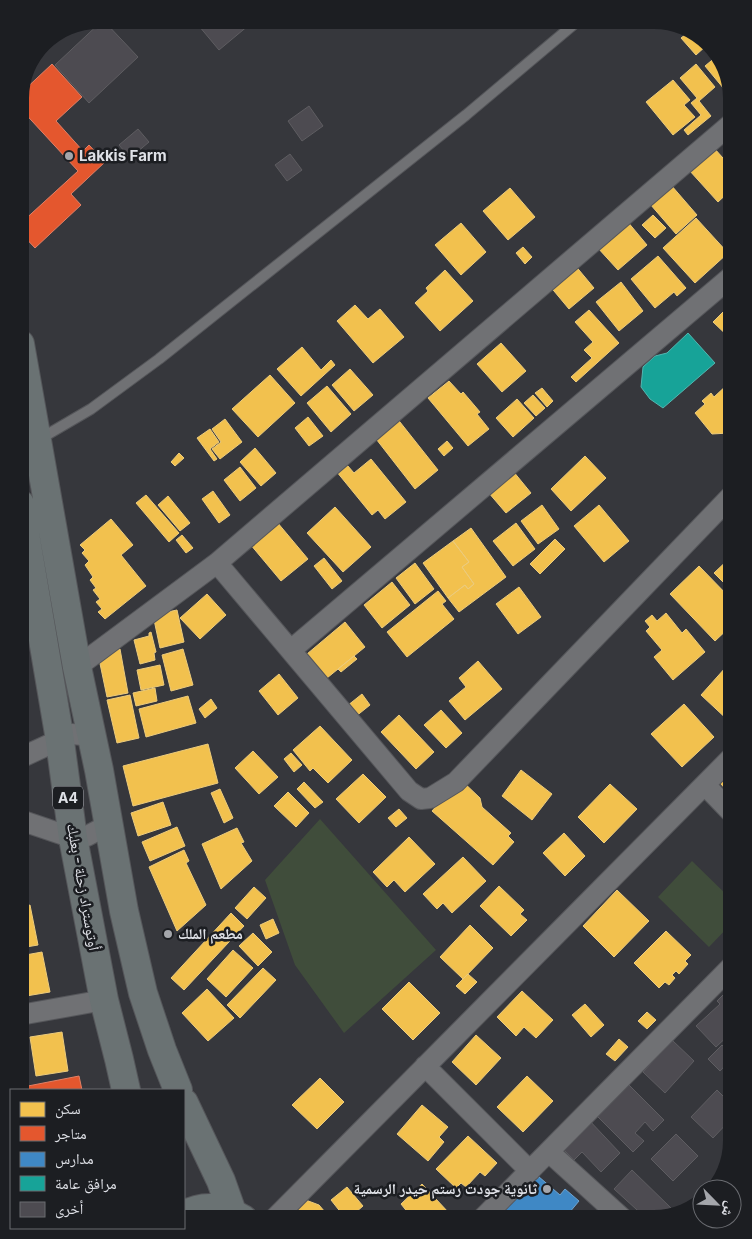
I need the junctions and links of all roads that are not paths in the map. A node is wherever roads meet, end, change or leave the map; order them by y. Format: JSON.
{"nodes":[{"id":1,"x":568,"y":29,"type":"edge"},
{"id":2,"x":723,"y":130,"type":"edge"},
{"id":3,"x":723,"y":284,"type":"edge"},
{"id":4,"x":29,"y":395,"type":"edge"},
{"id":5,"x":37,"y":441,"type":"junction"},
{"id":6,"x":723,"y":503,"type":"edge"},
{"id":7,"x":29,"y":558,"type":"edge"},
{"id":8,"x":217,"y":562,"type":"junction"},
{"id":9,"x":291,"y":650,"type":"junction"},
{"id":10,"x":77,"y":667,"type":"junction"},
{"id":11,"x":93,"y":736,"type":"junction"},
{"id":12,"x":59,"y":740,"type":"junction"},
{"id":13,"x":29,"y":754,"type":"edge"},
{"id":14,"x":723,"y":766,"type":"edge"},
{"id":15,"x":705,"y":785,"type":"junction"},
{"id":16,"x":723,"y":804,"type":"edge"},
{"id":17,"x":29,"y":823,"type":"edge"},
{"id":18,"x":108,"y":825,"type":"junction"},
{"id":19,"x":73,"y":838,"type":"junction"},
{"id":20,"x":723,"y":975,"type":"edge"},
{"id":21,"x":104,"y":1000,"type":"junction"},
{"id":22,"x":29,"y":1013,"type":"edge"},
{"id":23,"x":425,"y":1066,"type":"junction"},
{"id":24,"x":126,"y":1089,"type":"edge"},
{"id":25,"x":178,"y":1089,"type":"edge"},
{"id":26,"x":185,"y":1105,"type":"edge"},
{"id":27,"x":549,"y":1152,"type":"junction"},
{"id":28,"x":530,"y":1171,"type":"junction"},
{"id":29,"x":196,"y":1210,"type":"edge"},
{"id":30,"x":218,"y":1210,"type":"edge"},
{"id":31,"x":235,"y":1210,"type":"edge"},
{"id":32,"x":283,"y":1210,"type":"edge"},
{"id":33,"x":491,"y":1210,"type":"edge"},
{"id":34,"x":613,"y":1210,"type":"edge"}],
"edges":[{"from":1,"to":5,"type":"lane"},
{"from":2,"to":8,"type":"street"},
{"from":3,"to":9,"type":"street"},
{"from":4,"to":5,"type":"highway","number":"A4"},
{"from":5,"to":10,"type":"highway","number":"A4"},
{"from":6,"to":9,"type":"street"},
{"from":7,"to":12,"type":"highway","name":"أوتوستراد زحلة - بعلبك","number":"A4"},
{"from":8,"to":9,"type":"street"},
{"from":8,"to":10,"type":"street"},
{"from":10,"to":11,"type":"highway","number":"A4"},
{"from":11,"to":12,"type":"street"},
{"from":11,"to":18,"type":"highway","number":"A4"},
{"from":12,"to":13,"type":"street"},
{"from":12,"to":19,"type":"highway","name":"أوتوستراد زحلة - بعلبك","number":"A4"},
{"from":14,"to":15,"type":"street"},
{"from":15,"to":16,"type":"street"},
{"from":15,"to":23,"type":"street"},
{"from":17,"to":19,"type":"street"},
{"from":18,"to":19,"type":"street"},
{"from":18,"to":25,"type":"highway","number":"A4"},
{"from":19,"to":21,"type":"highway","name":"أوتوستراد زحلة - بعلبك","number":"A4"},
{"from":20,"to":27,"type":"street"},
{"from":21,"to":22,"type":"street"},
{"from":21,"to":24,"type":"highway","name":"أوتوستراد زحلة - بعلبك","number":"A4"},
{"from":23,"to":28,"type":"street"},
{"from":23,"to":32,"type":"street"},
{"from":26,"to":31,"type":"highway"},
{"from":27,"to":28,"type":"street"},
{"from":27,"to":34,"type":"street"},
{"from":28,"to":33,"type":"street"},
{"from":29,"to":30,"type":"highway"}]}
